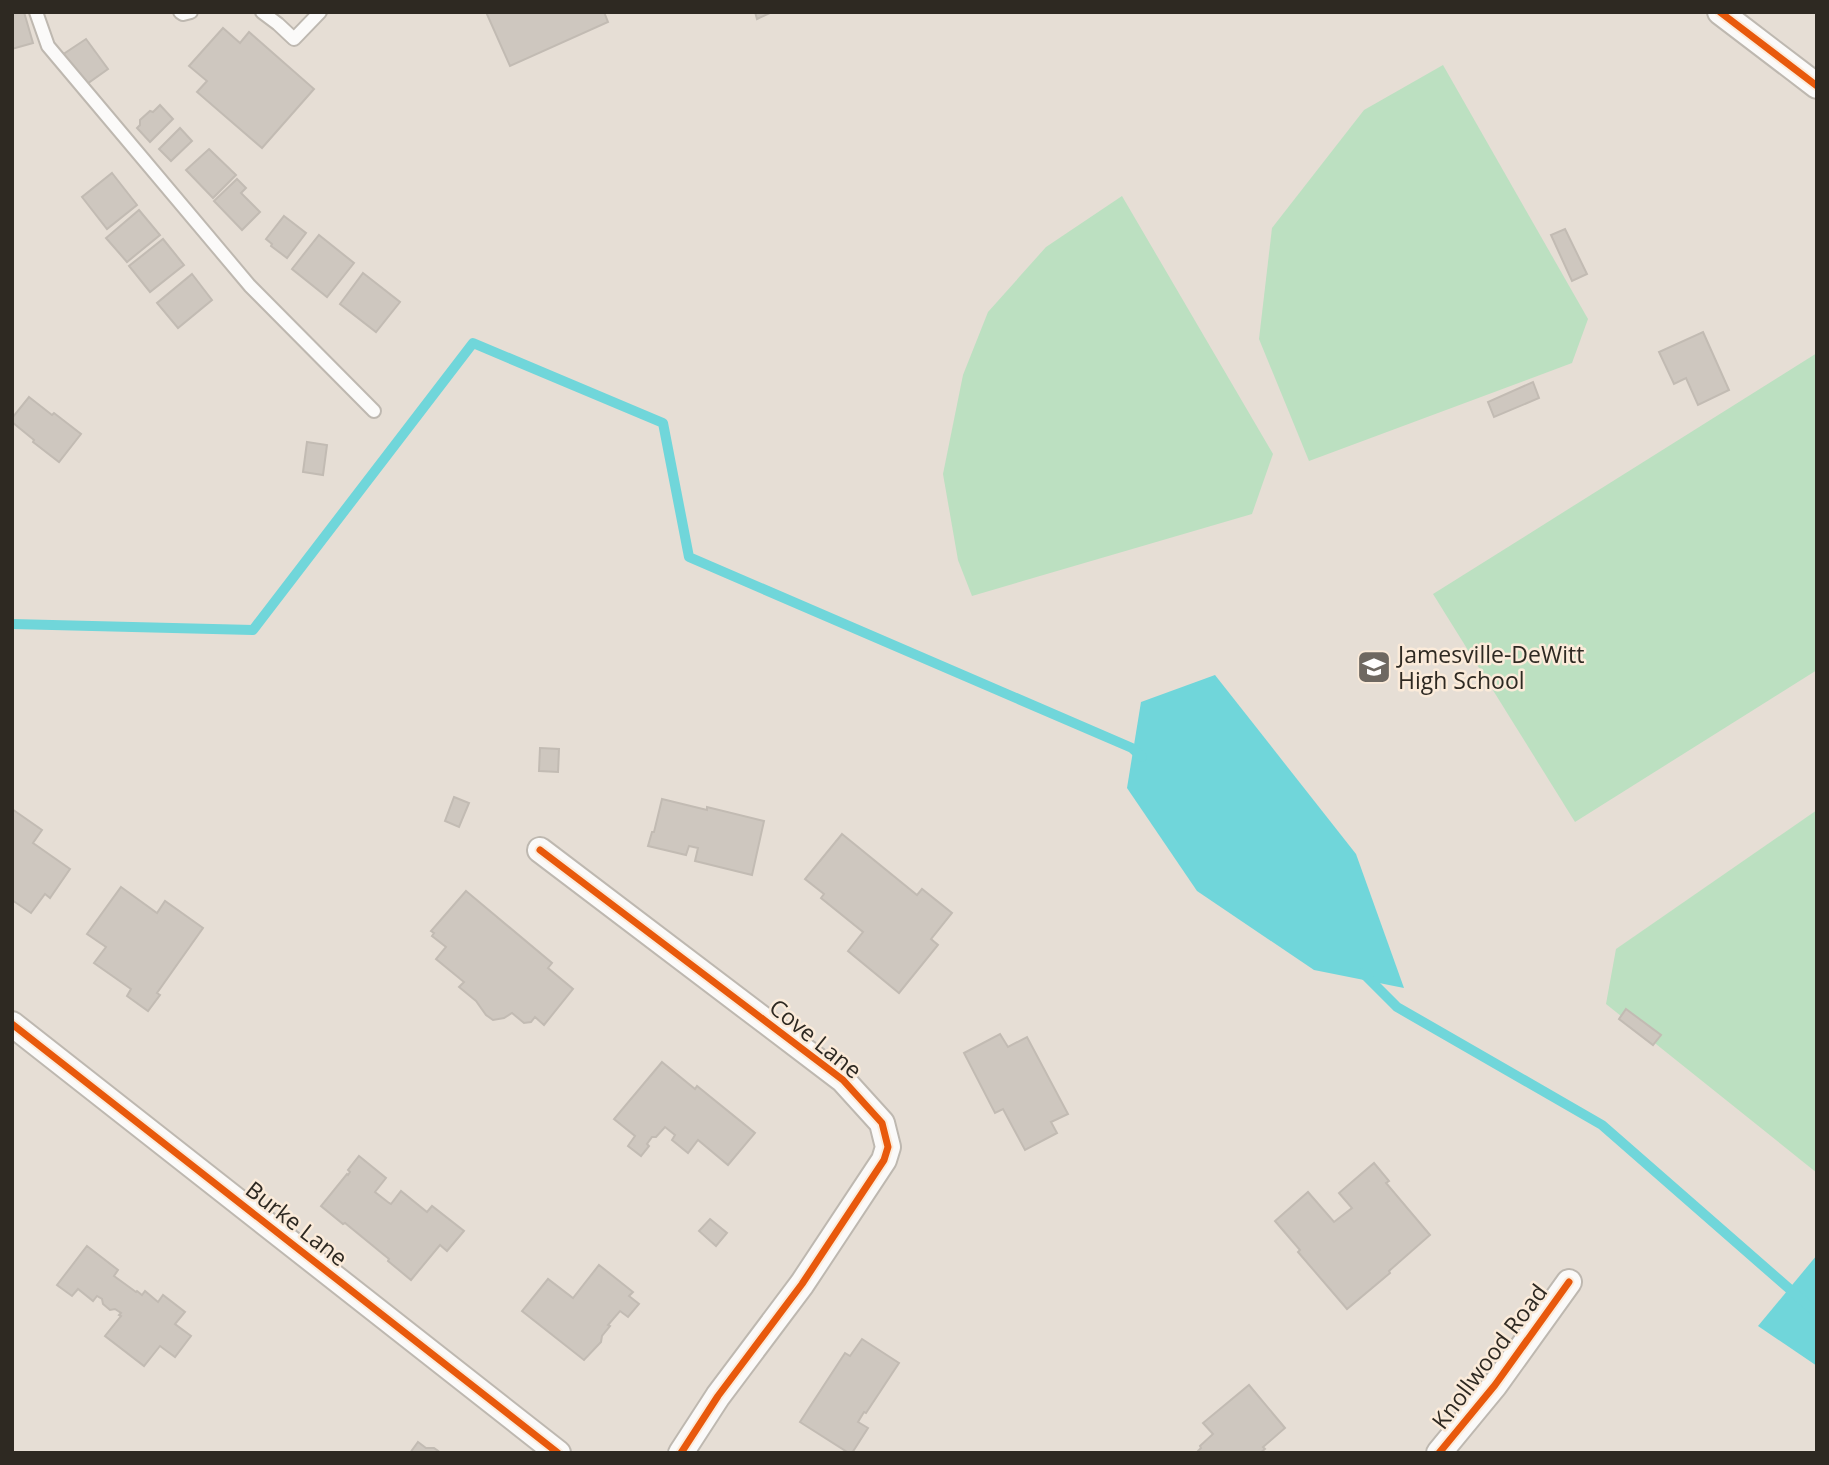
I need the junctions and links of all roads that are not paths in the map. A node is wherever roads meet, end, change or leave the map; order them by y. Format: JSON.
{"nodes":[{"id":1,"x":36,"y":12,"type":"edge"},
{"id":2,"x":180,"y":12,"type":"edge"},
{"id":3,"x":191,"y":12,"type":"edge"},
{"id":4,"x":262,"y":12,"type":"edge"},
{"id":5,"x":320,"y":12,"type":"edge"},
{"id":6,"x":1720,"y":12,"type":"edge"},
{"id":7,"x":1817,"y":86,"type":"edge"},
{"id":8,"x":374,"y":411,"type":"dead end"},
{"id":9,"x":540,"y":850,"type":"dead end"},
{"id":10,"x":12,"y":1024,"type":"edge"},
{"id":11,"x":1569,"y":1282,"type":"dead end"},
{"id":12,"x":558,"y":1453,"type":"edge"},
{"id":13,"x":681,"y":1453,"type":"edge"},
{"id":14,"x":1438,"y":1453,"type":"edge"}],
"edges":[{"from":1,"to":8,"type":"lane"},
{"from":2,"to":3,"type":"lane"},
{"from":4,"to":5,"type":"lane"},
{"from":6,"to":7,"type":"street"},
{"from":9,"to":13,"type":"street","name":"Cove Lane"},
{"from":10,"to":12,"type":"street","name":"Burke Lane"},
{"from":11,"to":14,"type":"street","name":"Knollwood Road"}]}
